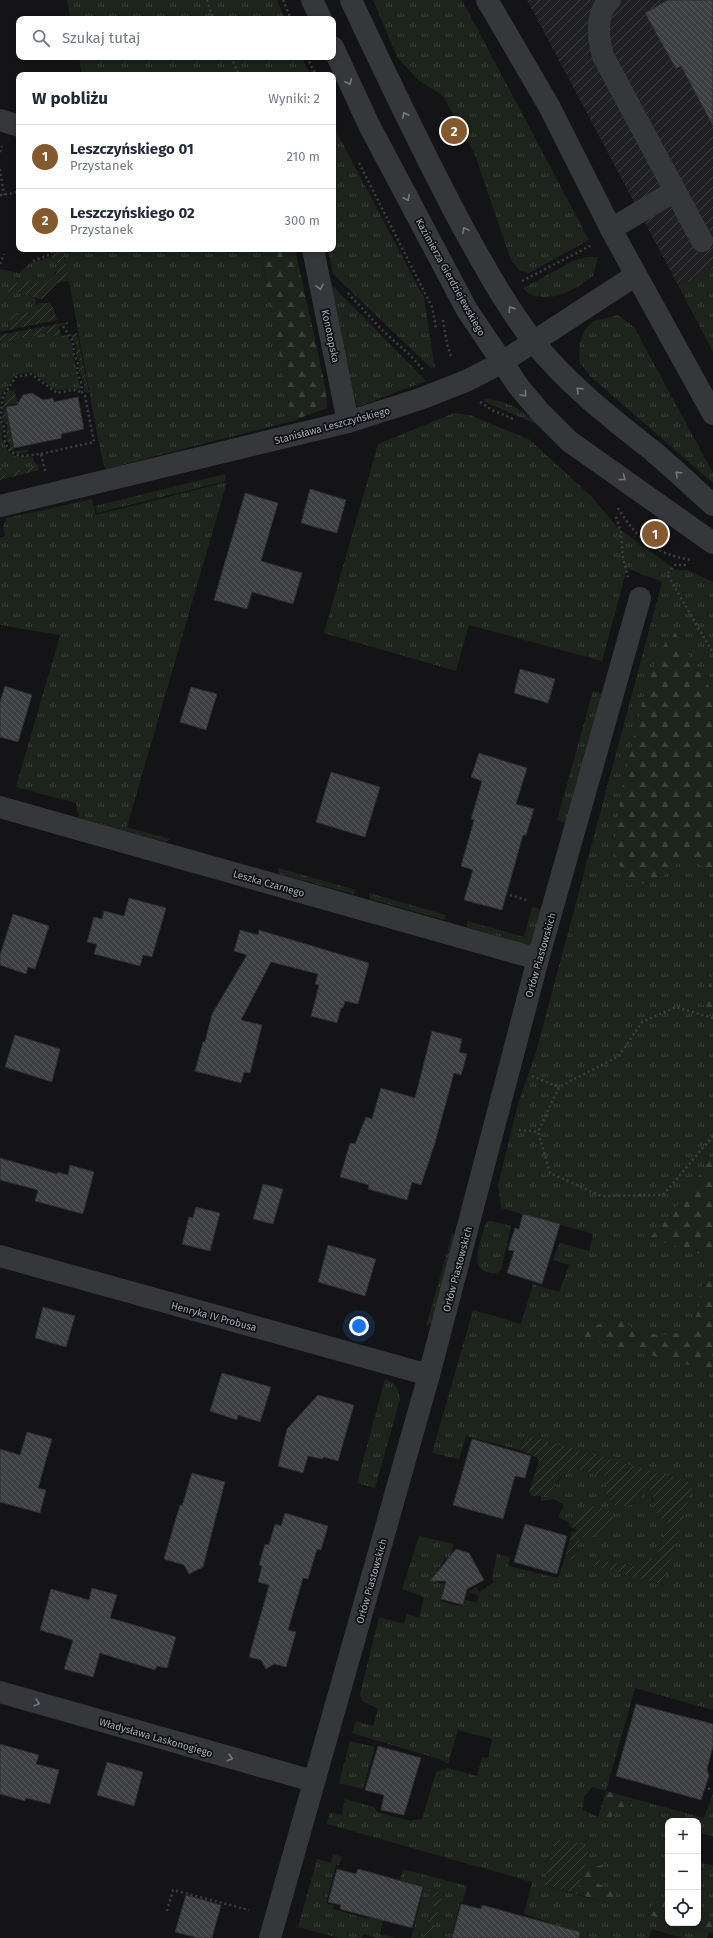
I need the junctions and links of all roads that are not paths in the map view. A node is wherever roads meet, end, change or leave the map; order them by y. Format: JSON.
{"nodes":[{"id":1,"x":312,"y":0,"type":"edge"},
{"id":2,"x":351,"y":0,"type":"edge"},
{"id":3,"x":487,"y":0,"type":"edge"},
{"id":4,"x":610,"y":0,"type":"edge"},
{"id":5,"x":320,"y":16,"type":"edge"},
{"id":6,"x":336,"y":54,"type":"edge"},
{"id":7,"x":0,"y":120,"type":"edge"},
{"id":8,"x":16,"y":125,"type":"edge"},
{"id":9,"x":675,"y":191,"type":"junction"},
{"id":10,"x":612,"y":231,"type":"junction"},
{"id":11,"x":702,"y":241,"type":"dead end"},
{"id":12,"x":314,"y":252,"type":"edge"},
{"id":13,"x":636,"y":275,"type":"junction"},
{"id":14,"x":533,"y":341,"type":"junction"},
{"id":15,"x":501,"y":363,"type":"junction"},
{"id":16,"x":713,"y":414,"type":"edge"},
{"id":17,"x":348,"y":422,"type":"junction"},
{"id":18,"x":713,"y":505,"type":"edge"},
{"id":19,"x":0,"y":506,"type":"edge"},
{"id":20,"x":713,"y":543,"type":"edge"},
{"id":21,"x":640,"y":598,"type":"road end"},
{"id":22,"x":0,"y":807,"type":"edge"},
{"id":23,"x":538,"y":959,"type":"junction"},
{"id":24,"x":0,"y":1256,"type":"edge"},
{"id":25,"x":429,"y":1375,"type":"junction"},
{"id":26,"x":0,"y":1692,"type":"edge"},
{"id":27,"x":313,"y":1781,"type":"junction"},
{"id":28,"x":270,"y":1938,"type":"edge"}],
"edges":[{"from":1,"to":5,"type":"street"},
{"from":14,"to":2,"type":"street","one_way":true},
{"from":3,"to":10,"type":"street"},
{"from":4,"to":9,"type":"street"},
{"from":6,"to":15,"type":"street","name":"Kazimierza Gierdziejewskiego","one_way":true},
{"from":7,"to":8,"type":"street"},
{"from":9,"to":10,"type":"street"},
{"from":9,"to":11,"type":"street"},
{"from":10,"to":13,"type":"street"},
{"from":12,"to":17,"type":"street","name":"Konotopska","one_way":true},
{"from":13,"to":14,"type":"street","name":"Stanisława Leszczyńskiego"},
{"from":13,"to":16,"type":"street"},
{"from":14,"to":15,"type":"street","name":"Stanisława Leszczyńskiego"},
{"from":18,"to":14,"type":"street","one_way":true},
{"from":15,"to":17,"type":"street","name":"Stanisława Leszczyńskiego"},
{"from":15,"to":20,"type":"street","name":"Kazimierza Gierdziejewskiego","one_way":true},
{"from":17,"to":19,"type":"street","name":"Stanisława Leszczyńskiego"},
{"from":21,"to":23,"type":"street","name":"Orłów Piastowskich"},
{"from":22,"to":23,"type":"street","name":"Leszka Czarnego"},
{"from":23,"to":25,"type":"street","name":"Orłów Piastowskich"},
{"from":24,"to":25,"type":"street","name":"Henryka IV Probusa"},
{"from":25,"to":27,"type":"street","name":"Orłów Piastowskich"},
{"from":26,"to":27,"type":"street","name":"Władysława Laskonogiego","one_way":true},
{"from":27,"to":28,"type":"street","name":"Orłów Piastowskich"}]}
